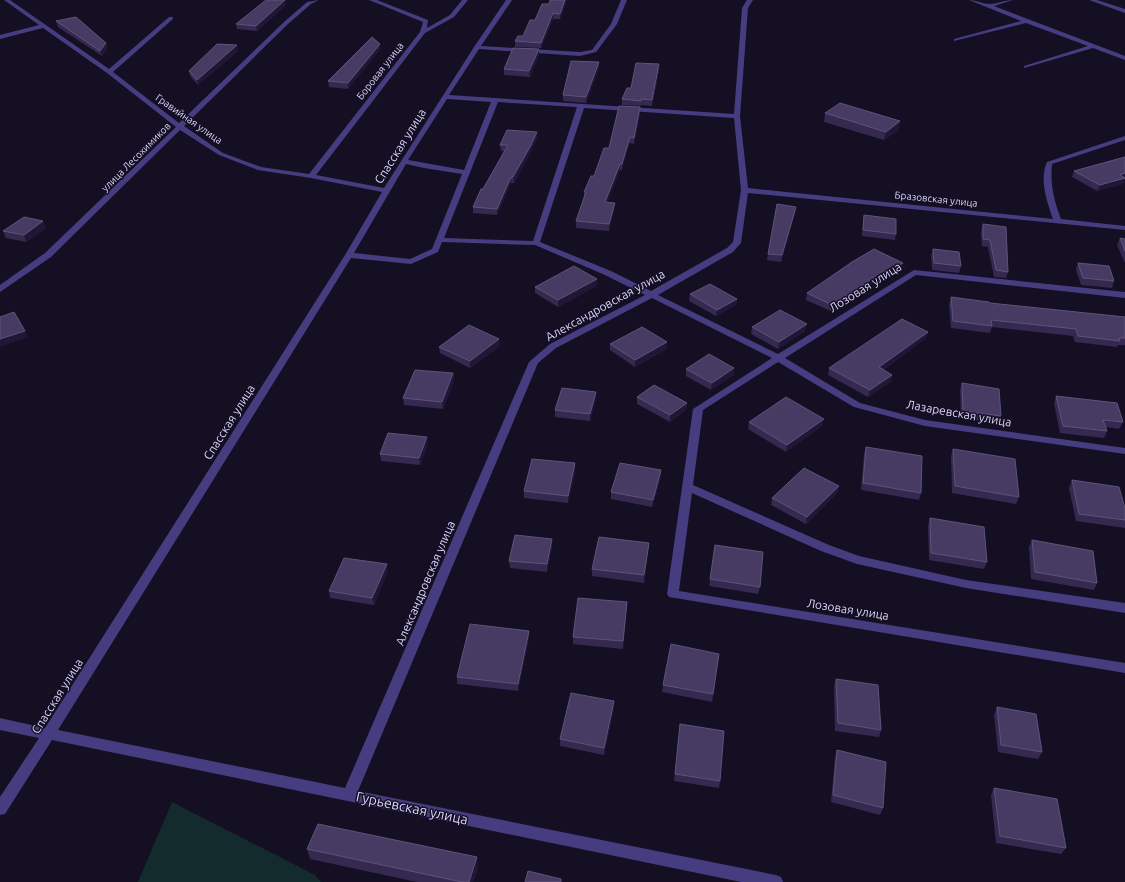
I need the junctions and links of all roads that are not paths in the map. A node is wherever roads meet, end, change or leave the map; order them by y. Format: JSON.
{"nodes":[{"id":1,"x":7,"y":0,"type":"edge"},
{"id":2,"x":316,"y":0,"type":"edge"},
{"id":3,"x":372,"y":0,"type":"edge"},
{"id":4,"x":465,"y":0,"type":"edge"},
{"id":5,"x":509,"y":0,"type":"edge"},
{"id":6,"x":624,"y":0,"type":"edge"},
{"id":7,"x":750,"y":0,"type":"edge"},
{"id":8,"x":972,"y":0,"type":"edge"},
{"id":9,"x":1010,"y":0,"type":"edge"},
{"id":10,"x":1092,"y":0,"type":"edge"},
{"id":11,"x":989,"y":6,"type":"junction"},
{"id":12,"x":1125,"y":11,"type":"edge"},
{"id":13,"x":170,"y":18,"type":"dead end"},
{"id":14,"x":1026,"y":21,"type":"junction"},
{"id":15,"x":43,"y":26,"type":"junction"},
{"id":16,"x":423,"y":32,"type":"junction"},
{"id":17,"x":0,"y":37,"type":"edge"},
{"id":18,"x":956,"y":40,"type":"dead end"},
{"id":19,"x":1093,"y":46,"type":"junction"},
{"id":20,"x":477,"y":47,"type":"junction"},
{"id":21,"x":1125,"y":58,"type":"edge"},
{"id":22,"x":1026,"y":67,"type":"dead end"},
{"id":23,"x":108,"y":72,"type":"junction"},
{"id":24,"x":446,"y":97,"type":"junction"},
{"id":25,"x":495,"y":101,"type":"junction"},
{"id":26,"x":582,"y":106,"type":"junction"},
{"id":27,"x":737,"y":116,"type":"junction"},
{"id":28,"x":180,"y":127,"type":"junction"},
{"id":29,"x":1125,"y":138,"type":"edge"},
{"id":30,"x":404,"y":162,"type":"junction"},
{"id":31,"x":466,"y":172,"type":"junction"},
{"id":32,"x":311,"y":176,"type":"junction"},
{"id":33,"x":745,"y":190,"type":"junction"},
{"id":34,"x":387,"y":191,"type":"junction"},
{"id":35,"x":1058,"y":222,"type":"junction"},
{"id":36,"x":1125,"y":228,"type":"edge"},
{"id":37,"x":439,"y":240,"type":"junction"},
{"id":38,"x":536,"y":243,"type":"junction"},
{"id":39,"x":349,"y":256,"type":"junction"},
{"id":40,"x":0,"y":289,"type":"edge"},
{"id":41,"x":651,"y":295,"type":"junction"},
{"id":42,"x":1125,"y":295,"type":"edge"},
{"id":43,"x":778,"y":358,"type":"junction"},
{"id":44,"x":1125,"y":451,"type":"edge"},
{"id":45,"x":688,"y":487,"type":"junction"},
{"id":46,"x":1125,"y":608,"type":"edge"},
{"id":47,"x":1125,"y":668,"type":"edge"},
{"id":48,"x":0,"y":724,"type":"edge"},
{"id":49,"x":49,"y":734,"type":"junction"},
{"id":50,"x":349,"y":795,"type":"junction"},
{"id":51,"x":0,"y":809,"type":"edge"},
{"id":52,"x":776,"y":882,"type":"edge"}],
"edges":[{"from":1,"to":15,"type":"street","name":"Гравийная улица"},
{"from":2,"to":28,"type":"street","name":"улица Лесохимиков"},
{"from":3,"to":16,"type":"street"},
{"from":4,"to":16,"type":"street"},
{"from":5,"to":20,"type":"street","name":"Спасская улица"},
{"from":6,"to":20,"type":"street"},
{"from":7,"to":27,"type":"street","name":"Александровская улица"},
{"from":8,"to":11,"type":"street"},
{"from":9,"to":11,"type":"street"},
{"from":10,"to":12,"type":"street"},
{"from":11,"to":14,"type":"street"},
{"from":13,"to":23,"type":"street"},
{"from":14,"to":18,"type":"street"},
{"from":14,"to":19,"type":"street"},
{"from":15,"to":17,"type":"street"},
{"from":15,"to":23,"type":"street","name":"Гравийная улица"},
{"from":16,"to":32,"type":"street","name":"Боровая улица"},
{"from":19,"to":21,"type":"street"},
{"from":19,"to":22,"type":"street"},
{"from":20,"to":24,"type":"street","name":"Спасская улица"},
{"from":23,"to":28,"type":"street","name":"Гравийная улица"},
{"from":24,"to":25,"type":"street"},
{"from":24,"to":30,"type":"street","name":"Спасская улица"},
{"from":25,"to":26,"type":"street"},
{"from":25,"to":31,"type":"street"},
{"from":26,"to":27,"type":"street"},
{"from":26,"to":38,"type":"street"},
{"from":27,"to":33,"type":"street","name":"Александровская улица"},
{"from":28,"to":32,"type":"street","name":"Гравийная улица"},
{"from":28,"to":40,"type":"street","name":"улица Лесохимиков"},
{"from":29,"to":35,"type":"street"},
{"from":30,"to":31,"type":"street"},
{"from":30,"to":34,"type":"street","name":"Спасская улица"},
{"from":31,"to":37,"type":"street"},
{"from":32,"to":34,"type":"street","name":"Гравийная улица"},
{"from":33,"to":35,"type":"street","name":"Бразовская улица"},
{"from":33,"to":41,"type":"street","name":"Александровская улица"},
{"from":34,"to":39,"type":"street","name":"Спасская улица"},
{"from":35,"to":36,"type":"street","name":"Бразовская улица"},
{"from":37,"to":38,"type":"street"},
{"from":37,"to":39,"type":"street"},
{"from":38,"to":41,"type":"street","name":"Лазаревская улица"},
{"from":39,"to":49,"type":"street","name":"Спасская улица"},
{"from":41,"to":43,"type":"street","name":"Лазаревская улица"},
{"from":41,"to":50,"type":"street","name":"Александровская улица"},
{"from":42,"to":43,"type":"street","name":"Лозовая улица"},
{"from":43,"to":44,"type":"street","name":"Лазаревская улица"},
{"from":43,"to":45,"type":"street","name":"Лозовая улица"},
{"from":45,"to":46,"type":"street"},
{"from":45,"to":47,"type":"street","name":"Лозовая улица"},
{"from":48,"to":49,"type":"street","name":"Гурьевская улица"},
{"from":49,"to":50,"type":"street","name":"Гурьевская улица"},
{"from":49,"to":51,"type":"street","name":"Спасская улица"},
{"from":50,"to":52,"type":"street","name":"Гурьевская улица"}]}
